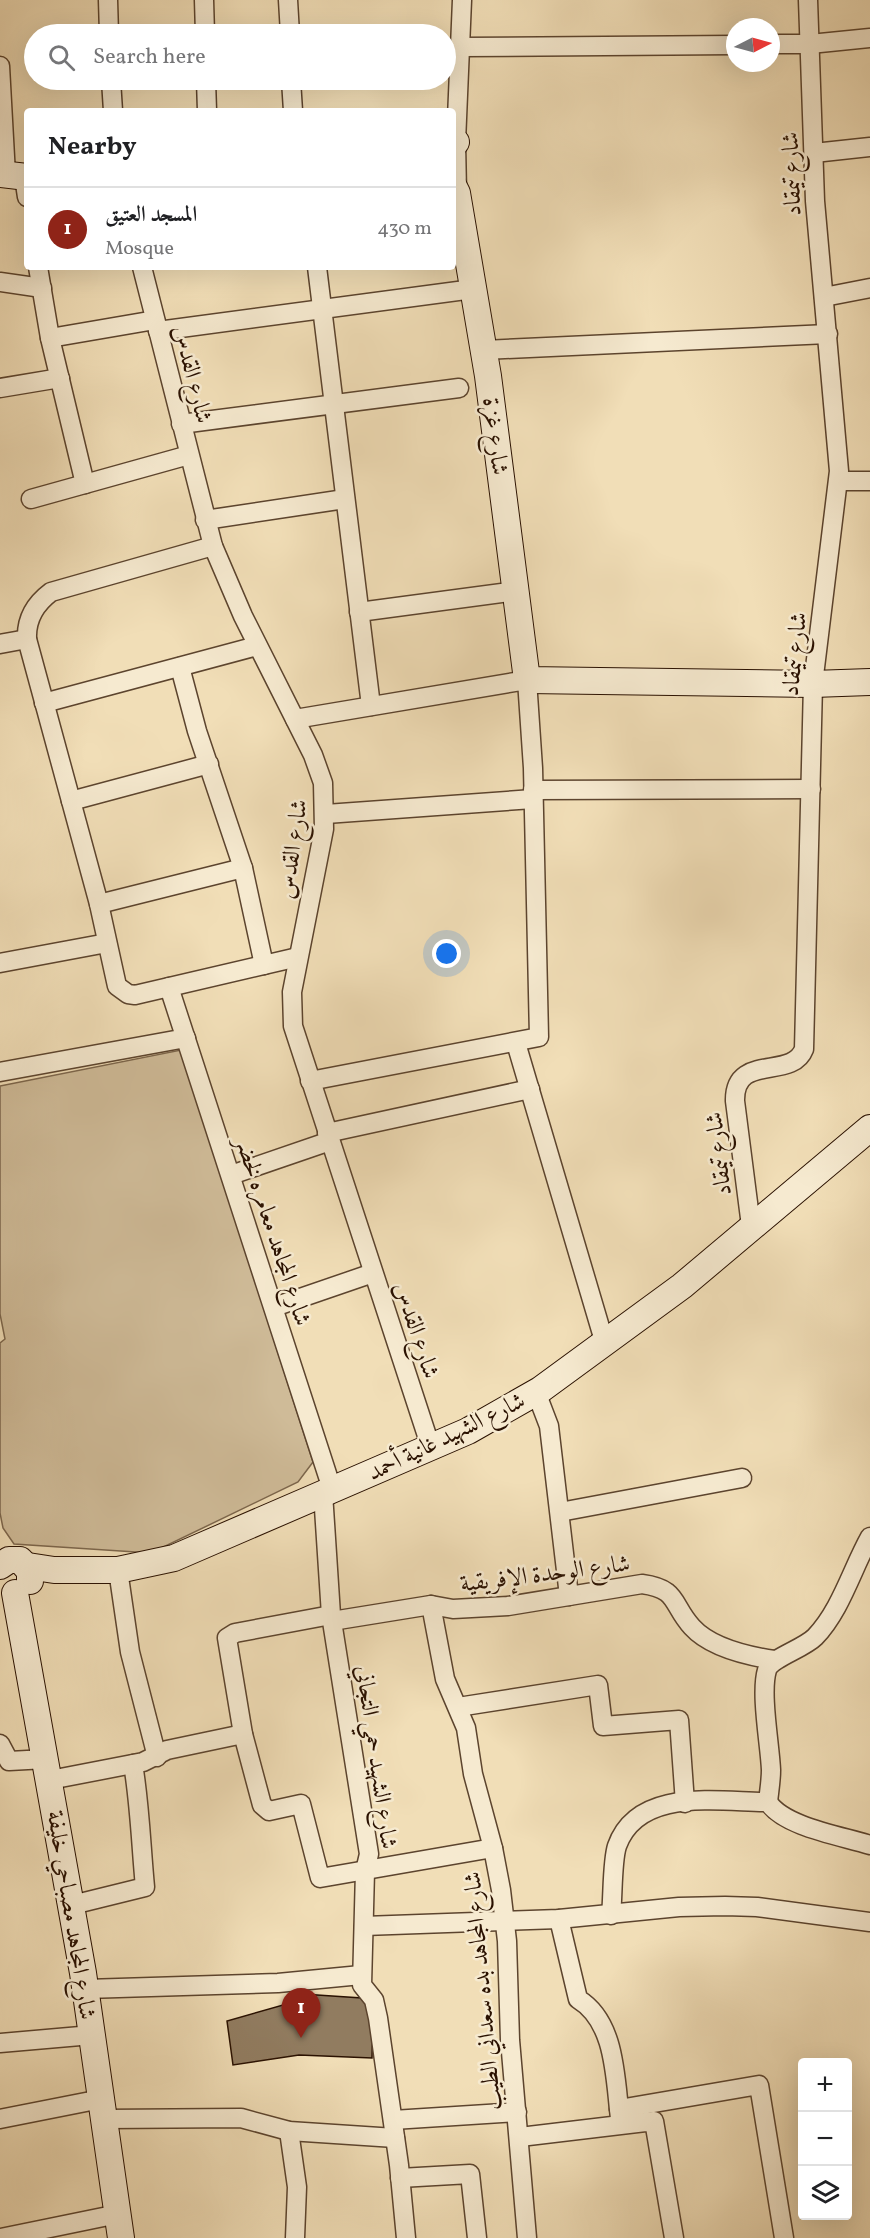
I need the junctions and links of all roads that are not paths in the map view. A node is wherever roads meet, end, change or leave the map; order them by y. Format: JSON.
{"nodes":[{"id":1,"x":108,"y":0,"type":"edge"},
{"id":2,"x":204,"y":0,"type":"edge"},
{"id":3,"x":288,"y":0,"type":"edge"},
{"id":4,"x":462,"y":0,"type":"edge"},
{"id":5,"x":808,"y":0,"type":"edge"},
{"id":6,"x":109,"y":24,"type":"edge"},
{"id":7,"x":205,"y":24,"type":"edge"},
{"id":8,"x":289,"y":24,"type":"edge"},
{"id":9,"x":870,"y":38,"type":"edge"},
{"id":10,"x":780,"y":44,"type":"edge"},
{"id":11,"x":810,"y":44,"type":"junction"},
{"id":12,"x":726,"y":45,"type":"edge"},
{"id":13,"x":462,"y":47,"type":"junction"},
{"id":14,"x":0,"y":66,"type":"edge"},
{"id":15,"x":112,"y":90,"type":"edge"},
{"id":16,"x":206,"y":90,"type":"edge"},
{"id":17,"x":292,"y":90,"type":"edge"},
{"id":18,"x":113,"y":108,"type":"edge"},
{"id":19,"x":207,"y":108,"type":"edge"},
{"id":20,"x":293,"y":108,"type":"edge"},
{"id":21,"x":456,"y":120,"type":"edge"},
{"id":22,"x":870,"y":147,"type":"edge"},
{"id":23,"x":814,"y":153,"type":"junction"},
{"id":24,"x":17,"y":180,"type":"edge"},
{"id":25,"x":456,"y":195,"type":"edge"},
{"id":26,"x":39,"y":270,"type":"edge"},
{"id":27,"x":143,"y":270,"type":"edge"},
{"id":28,"x":316,"y":270,"type":"edge"},
{"id":29,"x":0,"y":282,"type":"edge"},
{"id":30,"x":42,"y":288,"type":"junction"},
{"id":31,"x":870,"y":288,"type":"edge"},
{"id":32,"x":473,"y":289,"type":"junction"},
{"id":33,"x":824,"y":297,"type":"junction"},
{"id":34,"x":322,"y":309,"type":"junction"},
{"id":35,"x":157,"y":326,"type":"junction"},
{"id":36,"x":828,"y":334,"type":"junction"},
{"id":37,"x":50,"y":338,"type":"junction"},
{"id":38,"x":484,"y":350,"type":"junction"},
{"id":39,"x":60,"y":378,"type":"junction"},
{"id":40,"x":0,"y":388,"type":"edge"},
{"id":41,"x":459,"y":388,"type":"dead end"},
{"id":42,"x":334,"y":404,"type":"junction"},
{"id":43,"x":181,"y":424,"type":"junction"},
{"id":44,"x":189,"y":455,"type":"junction"},
{"id":45,"x":839,"y":481,"type":"junction"},
{"id":46,"x":870,"y":481,"type":"edge"},
{"id":47,"x":85,"y":484,"type":"junction"},
{"id":48,"x":345,"y":499,"type":"junction"},
{"id":49,"x":31,"y":500,"type":"dead end"},
{"id":50,"x":205,"y":520,"type":"junction"},
{"id":51,"x":213,"y":546,"type":"junction"},
{"id":52,"x":516,"y":591,"type":"junction"},
{"id":53,"x":359,"y":612,"type":"junction"},
{"id":54,"x":27,"y":639,"type":"junction"},
{"id":55,"x":0,"y":644,"type":"edge"},
{"id":56,"x":257,"y":646,"type":"junction"},
{"id":57,"x":180,"y":667,"type":"junction"},
{"id":58,"x":527,"y":680,"type":"junction"},
{"id":59,"x":870,"y":682,"type":"edge"},
{"id":60,"x":813,"y":684,"type":"junction"},
{"id":61,"x":44,"y":703,"type":"junction"},
{"id":62,"x":371,"y":706,"type":"junction"},
{"id":63,"x":295,"y":719,"type":"junction"},
{"id":64,"x":209,"y":764,"type":"junction"},
{"id":65,"x":811,"y":789,"type":"junction"},
{"id":66,"x":533,"y":794,"type":"junction"},
{"id":67,"x":71,"y":801,"type":"junction"},
{"id":68,"x":326,"y":814,"type":"junction"},
{"id":69,"x":243,"y":868,"type":"junction"},
{"id":70,"x":99,"y":904,"type":"junction"},
{"id":71,"x":107,"y":943,"type":"junction"},
{"id":72,"x":298,"y":957,"type":"junction"},
{"id":73,"x":0,"y":963,"type":"edge"},
{"id":74,"x":264,"y":965,"type":"junction"},
{"id":75,"x":168,"y":987,"type":"junction"},
{"id":76,"x":186,"y":1038,"type":"junction"},
{"id":77,"x":516,"y":1043,"type":"junction"},
{"id":78,"x":0,"y":1072,"type":"edge"},
{"id":79,"x":310,"y":1081,"type":"junction"},
{"id":80,"x":530,"y":1089,"type":"junction"},
{"id":81,"x":870,"y":1128,"type":"edge"},
{"id":82,"x":328,"y":1137,"type":"junction"},
{"id":83,"x":231,"y":1175,"type":"junction"},
{"id":84,"x":751,"y":1226,"type":"junction"},
{"id":85,"x":373,"y":1273,"type":"junction"},
{"id":86,"x":274,"y":1307,"type":"junction"},
{"id":87,"x":605,"y":1344,"type":"junction"},
{"id":88,"x":537,"y":1392,"type":"junction"},
{"id":89,"x":431,"y":1448,"type":"junction"},
{"id":90,"x":742,"y":1478,"type":"dead end"},
{"id":91,"x":327,"y":1491,"type":"junction"},
{"id":92,"x":560,"y":1512,"type":"junction"},
{"id":93,"x":870,"y":1537,"type":"edge"},
{"id":94,"x":118,"y":1570,"type":"junction"},
{"id":95,"x":12,"y":1573,"type":"edge"},
{"id":96,"x":569,"y":1596,"type":"junction"},
{"id":97,"x":431,"y":1605,"type":"junction"},
{"id":98,"x":332,"y":1618,"type":"junction"},
{"id":99,"x":774,"y":1660,"type":"junction"},
{"id":100,"x":458,"y":1707,"type":"junction"},
{"id":101,"x":243,"y":1734,"type":"junction"},
{"id":102,"x":0,"y":1744,"type":"edge"},
{"id":103,"x":157,"y":1757,"type":"junction"},
{"id":104,"x":134,"y":1764,"type":"junction"},
{"id":105,"x":48,"y":1770,"type":"junction"},
{"id":106,"x":768,"y":1802,"type":"junction"},
{"id":107,"x":684,"y":1803,"type":"junction"},
{"id":108,"x":870,"y":1845,"type":"edge"},
{"id":109,"x":493,"y":1848,"type":"junction"},
{"id":110,"x":365,"y":1871,"type":"junction"},
{"id":111,"x":72,"y":1905,"type":"junction"},
{"id":112,"x":611,"y":1915,"type":"junction"},
{"id":113,"x":505,"y":1919,"type":"junction"},
{"id":114,"x":559,"y":1919,"type":"junction"},
{"id":115,"x":870,"y":1922,"type":"edge"},
{"id":116,"x":364,"y":1926,"type":"junction"},
{"id":117,"x":361,"y":1975,"type":"junction"},
{"id":118,"x":86,"y":1989,"type":"junction"},
{"id":119,"x":92,"y":2035,"type":"junction"},
{"id":120,"x":0,"y":2043,"type":"edge"},
{"id":121,"x":103,"y":2109,"type":"junction"},
{"id":122,"x":517,"y":2112,"type":"junction"},
{"id":123,"x":620,"y":2116,"type":"junction"},
{"id":124,"x":0,"y":2119,"type":"edge"},
{"id":125,"x":393,"y":2120,"type":"junction"},
{"id":126,"x":289,"y":2131,"type":"junction"},
{"id":127,"x":520,"y":2137,"type":"junction"},
{"id":128,"x":395,"y":2138,"type":"junction"},
{"id":129,"x":400,"y":2178,"type":"junction"},
{"id":130,"x":119,"y":2226,"type":"edge"},
{"id":131,"x":1,"y":2238,"type":"edge"},
{"id":132,"x":296,"y":2238,"type":"edge"},
{"id":133,"x":406,"y":2238,"type":"edge"},
{"id":134,"x":477,"y":2238,"type":"edge"},
{"id":135,"x":526,"y":2238,"type":"edge"},
{"id":136,"x":674,"y":2238,"type":"edge"},
{"id":137,"x":784,"y":2238,"type":"edge"}],
"edges":[{"from":1,"to":6,"type":"street"},
{"from":2,"to":7,"type":"street"},
{"from":3,"to":8,"type":"street"},
{"from":4,"to":13,"type":"street","name":"شارع غزة"},
{"from":5,"to":11,"type":"street","name":"شارع تيمقاد"},
{"from":9,"to":11,"type":"street"},
{"from":10,"to":11,"type":"street"},
{"from":11,"to":23,"type":"street","name":"شارع تيمقاد"},
{"from":12,"to":13,"type":"street"},
{"from":13,"to":21,"type":"street","name":"شارع غزة"},
{"from":14,"to":24,"type":"street"},
{"from":15,"to":18,"type":"street"},
{"from":16,"to":19,"type":"street"},
{"from":17,"to":20,"type":"street"},
{"from":22,"to":23,"type":"street"},
{"from":23,"to":33,"type":"street","name":"شارع تيمقاد"},
{"from":25,"to":32,"type":"main road","name":"شارع غزة"},
{"from":26,"to":30,"type":"street"},
{"from":27,"to":35,"type":"street","name":"شارع القدس"},
{"from":28,"to":34,"type":"street"},
{"from":29,"to":30,"type":"street"},
{"from":30,"to":37,"type":"street"},
{"from":31,"to":33,"type":"street"},
{"from":32,"to":34,"type":"street"},
{"from":32,"to":38,"type":"main road","name":"شارع غزة"},
{"from":33,"to":36,"type":"street","name":"شارع تيمقاد"},
{"from":34,"to":35,"type":"street"},
{"from":34,"to":42,"type":"street"},
{"from":35,"to":37,"type":"street"},
{"from":35,"to":43,"type":"street","name":"شارع القدس"},
{"from":36,"to":38,"type":"street"},
{"from":36,"to":45,"type":"street","name":"شارع تيمقاد"},
{"from":37,"to":39,"type":"street"},
{"from":38,"to":52,"type":"main road","name":"شارع غزة"},
{"from":39,"to":40,"type":"street"},
{"from":39,"to":47,"type":"street"},
{"from":41,"to":42,"type":"street"},
{"from":42,"to":43,"type":"street"},
{"from":42,"to":48,"type":"street"},
{"from":43,"to":44,"type":"street","name":"شارع القدس"},
{"from":44,"to":47,"type":"street"},
{"from":44,"to":50,"type":"street","name":"شارع القدس"},
{"from":45,"to":46,"type":"street"},
{"from":45,"to":60,"type":"street","name":"شارع تيمقاد"},
{"from":47,"to":49,"type":"street"},
{"from":48,"to":50,"type":"street"},
{"from":48,"to":53,"type":"street"},
{"from":50,"to":51,"type":"street","name":"شارع القدس"},
{"from":51,"to":54,"type":"street"},
{"from":51,"to":56,"type":"street","name":"شارع القدس"},
{"from":52,"to":53,"type":"street"},
{"from":52,"to":58,"type":"main road","name":"شارع غزة"},
{"from":53,"to":62,"type":"street"},
{"from":54,"to":55,"type":"street"},
{"from":54,"to":61,"type":"street"},
{"from":56,"to":57,"type":"street"},
{"from":56,"to":63,"type":"street","name":"شارع القدس"},
{"from":57,"to":61,"type":"street"},
{"from":57,"to":64,"type":"street"},
{"from":58,"to":60,"type":"main road"},
{"from":58,"to":62,"type":"street"},
{"from":58,"to":66,"type":"street"},
{"from":59,"to":60,"type":"main road"},
{"from":60,"to":65,"type":"street","name":"شارع تيمقاد"},
{"from":61,"to":67,"type":"street"},
{"from":62,"to":63,"type":"street"},
{"from":63,"to":68,"type":"street","name":"شارع القدس"},
{"from":64,"to":67,"type":"street"},
{"from":64,"to":69,"type":"street"},
{"from":65,"to":66,"type":"street"},
{"from":65,"to":84,"type":"street","name":"شارع تيمقاد"},
{"from":66,"to":68,"type":"street"},
{"from":66,"to":77,"type":"street"},
{"from":67,"to":70,"type":"street"},
{"from":68,"to":72,"type":"street","name":"شارع القدس"},
{"from":69,"to":70,"type":"street"},
{"from":69,"to":74,"type":"street"},
{"from":70,"to":71,"type":"street"},
{"from":71,"to":73,"type":"street"},
{"from":71,"to":75,"type":"street"},
{"from":72,"to":74,"type":"street"},
{"from":72,"to":79,"type":"street","name":"شارع القدس"},
{"from":74,"to":75,"type":"street"},
{"from":75,"to":76,"type":"street","name":"شارع المجاهد معامره لخضر"},
{"from":76,"to":78,"type":"street"},
{"from":76,"to":83,"type":"street","name":"شارع المجاهد معامره لخضر"},
{"from":77,"to":79,"type":"street"},
{"from":77,"to":80,"type":"street"},
{"from":79,"to":82,"type":"street","name":"شارع القدس"},
{"from":80,"to":82,"type":"street"},
{"from":80,"to":87,"type":"street"},
{"from":81,"to":84,"type":"main road","name":"شارع الشهيد غانية أحمد"},
{"from":82,"to":83,"type":"street"},
{"from":82,"to":85,"type":"street","name":"شارع القدس"},
{"from":83,"to":86,"type":"street","name":"شارع المجاهد معامره لخضر"},
{"from":84,"to":87,"type":"main road","name":"شارع الشهيد غانية أحمد"},
{"from":85,"to":86,"type":"street"},
{"from":85,"to":89,"type":"street","name":"شارع القدس"},
{"from":86,"to":91,"type":"street","name":"شارع المجاهد معامره لخضر"},
{"from":87,"to":88,"type":"main road","name":"شارع الشهيد غانية أحمد"},
{"from":88,"to":89,"type":"main road","name":"شارع الشهيد غانية أحمد"},
{"from":88,"to":92,"type":"street"},
{"from":89,"to":91,"type":"main road","name":"شارع الشهيد غانية أحمد"},
{"from":90,"to":92,"type":"street"},
{"from":91,"to":94,"type":"main road","name":"شارع الشهيد غانية أحمد"},
{"from":91,"to":98,"type":"street","name":"شارع الشهيد حمي التجاني"},
{"from":92,"to":96,"type":"street"},
{"from":93,"to":99,"type":"street"},
{"from":94,"to":95,"type":"main road","name":"شارع الشهيد غانية أحمد"},
{"from":94,"to":103,"type":"street"},
{"from":95,"to":105,"type":"main road","name":"شارع المجاهد مصباحي خليفة"},
{"from":96,"to":97,"type":"street","name":"شارع الوحدة الإفريقية"},
{"from":96,"to":99,"type":"street","name":"شارع الوحدة الإفريقية"},
{"from":97,"to":98,"type":"street","name":"شارع الوحدة الإفريقية"},
{"from":97,"to":100,"type":"street","name":"شارع المجاهد بده سعداني الطيب"},
{"from":98,"to":101,"type":"street","name":"شارع الوحدة الإفريقية"},
{"from":98,"to":110,"type":"street","name":"شارع الشهيد حمي التجاني"},
{"from":99,"to":106,"type":"street"},
{"from":100,"to":107,"type":"street"},
{"from":100,"to":109,"type":"street","name":"شارع المجاهد بده سعداني الطيب"},
{"from":101,"to":103,"type":"street"},
{"from":101,"to":110,"type":"street"},
{"from":102,"to":105,"type":"street"},
{"from":103,"to":104,"type":"street"},
{"from":104,"to":105,"type":"street"},
{"from":104,"to":111,"type":"street"},
{"from":105,"to":111,"type":"main road","name":"شارع المجاهد مصباحي خليفة"},
{"from":106,"to":107,"type":"street"},
{"from":106,"to":108,"type":"street"},
{"from":107,"to":112,"type":"street"},
{"from":109,"to":110,"type":"street"},
{"from":109,"to":113,"type":"street","name":"شارع المجاهد بده سعداني الطيب"},
{"from":110,"to":116,"type":"street","name":"شارع الشهيد حمي التجاني"},
{"from":111,"to":118,"type":"main road","name":"شارع المجاهد مصباحي خليفة"},
{"from":112,"to":114,"type":"street"},
{"from":112,"to":115,"type":"street"},
{"from":113,"to":114,"type":"street"},
{"from":113,"to":116,"type":"street"},
{"from":113,"to":122,"type":"street","name":"شارع المجاهد بده سعداني الطيب"},
{"from":114,"to":123,"type":"street"},
{"from":116,"to":117,"type":"street","name":"شارع الشهيد حمي التجاني"},
{"from":117,"to":118,"type":"street"},
{"from":117,"to":125,"type":"street","name":"شارع الشهيد حمي التجاني"},
{"from":118,"to":119,"type":"main road","name":"شارع المجاهد مصباحي خليفة"},
{"from":119,"to":120,"type":"street"},
{"from":119,"to":121,"type":"main road","name":"شارع المجاهد مصباحي خليفة"},
{"from":121,"to":124,"type":"street"},
{"from":121,"to":126,"type":"street"},
{"from":121,"to":130,"type":"main road","name":"شارع المجاهد مصباحي خليفة"},
{"from":122,"to":125,"type":"street"},
{"from":122,"to":127,"type":"street","name":"شارع المجاهد بده سعداني الطيب"},
{"from":123,"to":127,"type":"street"},
{"from":123,"to":136,"type":"street"},
{"from":123,"to":137,"type":"street"},
{"from":125,"to":128,"type":"street","name":"شارع الشهيد حمي التجاني"},
{"from":126,"to":128,"type":"street"},
{"from":126,"to":132,"type":"street"},
{"from":127,"to":135,"type":"street","name":"شارع المجاهد بده سعداني الطيب"},
{"from":128,"to":129,"type":"street","name":"شارع الشهيد حمي التجاني"},
{"from":129,"to":133,"type":"street","name":"شارع الشهيد حمي التجاني"},
{"from":129,"to":134,"type":"street"},
{"from":130,"to":131,"type":"street"}]}
